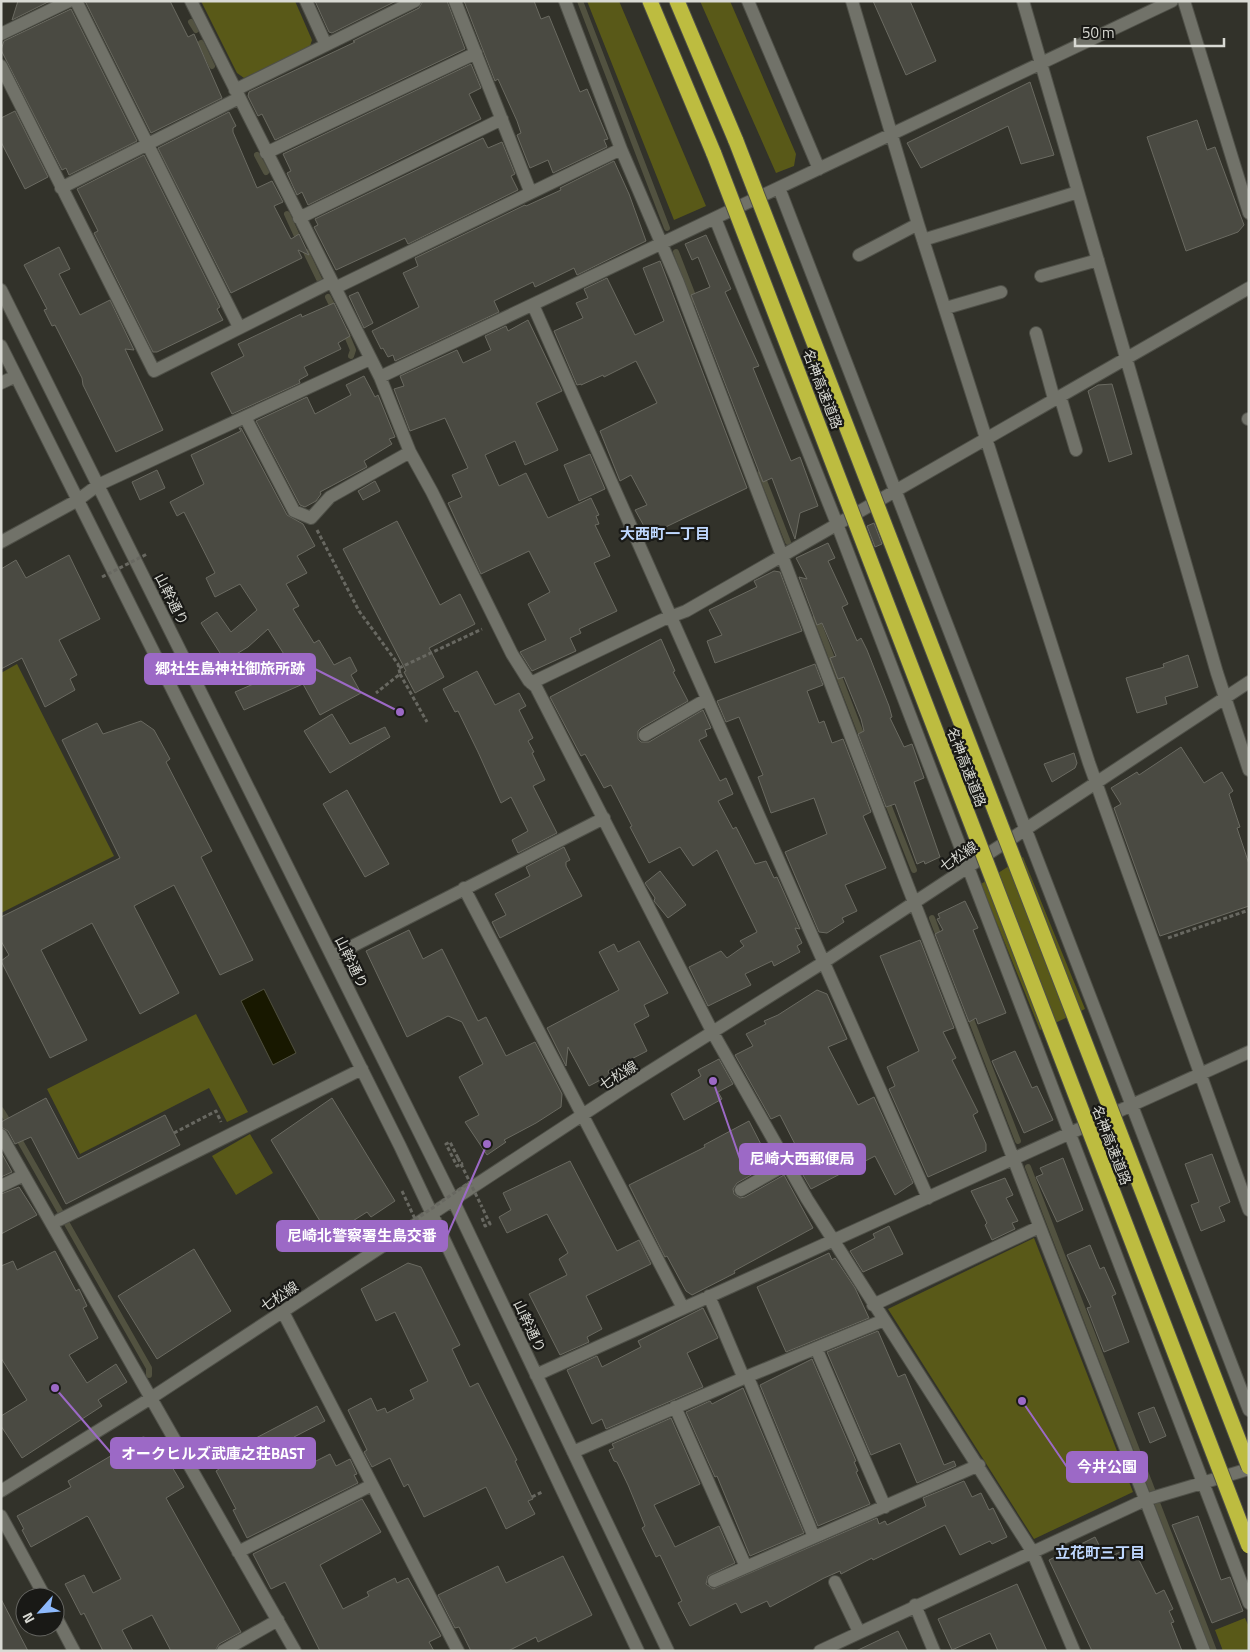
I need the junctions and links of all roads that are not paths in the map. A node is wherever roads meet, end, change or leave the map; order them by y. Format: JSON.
{"nodes":[{"id":1,"x":68,"y":1,"type":"edge"},
{"id":2,"x":76,"y":1,"type":"edge"},
{"id":3,"x":191,"y":1,"type":"edge"},
{"id":4,"x":306,"y":1,"type":"edge"},
{"id":5,"x":416,"y":1,"type":"edge"},
{"id":6,"x":455,"y":1,"type":"edge"},
{"id":7,"x":565,"y":1,"type":"edge"},
{"id":8,"x":650,"y":1,"type":"edge"},
{"id":9,"x":677,"y":1,"type":"edge"},
{"id":10,"x":748,"y":1,"type":"edge"},
{"id":11,"x":852,"y":1,"type":"edge"},
{"id":12,"x":1024,"y":1,"type":"edge"},
{"id":13,"x":1172,"y":1,"type":"edge"},
{"id":14,"x":1184,"y":1,"type":"edge"},
{"id":15,"x":1,"y":34,"type":"edge"},
{"id":16,"x":326,"y":45,"type":"junction"},
{"id":17,"x":476,"y":53,"type":"junction"},
{"id":18,"x":1041,"y":63,"type":"junction"},
{"id":19,"x":1,"y":66,"type":"edge"},
{"id":20,"x":237,"y":94,"type":"junction"},
{"id":21,"x":502,"y":119,"type":"junction"},
{"id":22,"x":891,"y":134,"type":"junction"},
{"id":23,"x":147,"y":144,"type":"junction"},
{"id":24,"x":621,"y":149,"type":"junction"},
{"id":25,"x":266,"y":153,"type":"junction"},
{"id":26,"x":819,"y":169,"type":"junction"},
{"id":27,"x":61,"y":188,"type":"junction"},
{"id":28,"x":779,"y":188,"type":"junction"},
{"id":29,"x":530,"y":191,"type":"junction"},
{"id":30,"x":1078,"y":192,"type":"junction"},
{"id":31,"x":1249,"y":213,"type":"edge"},
{"id":32,"x":299,"y":218,"type":"junction"},
{"id":33,"x":715,"y":218,"type":"junction"},
{"id":34,"x":918,"y":224,"type":"junction"},
{"id":35,"x":923,"y":240,"type":"junction"},
{"id":36,"x":661,"y":244,"type":"junction"},
{"id":37,"x":859,"y":255,"type":"dead end"},
{"id":38,"x":1098,"y":260,"type":"junction"},
{"id":39,"x":1041,"y":276,"type":"dead end"},
{"id":40,"x":333,"y":285,"type":"junction"},
{"id":41,"x":1249,"y":288,"type":"edge"},
{"id":42,"x":1,"y":290,"type":"edge"},
{"id":43,"x":1002,"y":292,"type":"dead end"},
{"id":44,"x":533,"y":305,"type":"junction"},
{"id":45,"x":946,"y":308,"type":"junction"},
{"id":46,"x":239,"y":328,"type":"junction"},
{"id":47,"x":1036,"y":333,"type":"dead end"},
{"id":48,"x":1,"y":346,"type":"edge"},
{"id":49,"x":1126,"y":358,"type":"junction"},
{"id":50,"x":370,"y":359,"type":"junction"},
{"id":51,"x":16,"y":376,"type":"junction"},
{"id":52,"x":380,"y":378,"type":"junction"},
{"id":53,"x":1,"y":384,"type":"edge"},
{"id":54,"x":1057,"y":397,"type":"junction"},
{"id":55,"x":245,"y":417,"type":"junction"},
{"id":56,"x":987,"y":439,"type":"junction"},
{"id":57,"x":1076,"y":450,"type":"dead end"},
{"id":58,"x":410,"y":452,"type":"junction"},
{"id":59,"x":98,"y":485,"type":"junction"},
{"id":60,"x":896,"y":491,"type":"junction"},
{"id":61,"x":78,"y":500,"type":"junction"},
{"id":62,"x":838,"y":524,"type":"junction"},
{"id":63,"x":1,"y":542,"type":"edge"},
{"id":64,"x":784,"y":554,"type":"junction"},
{"id":65,"x":672,"y":616,"type":"junction"},
{"id":66,"x":1249,"y":682,"type":"edge"},
{"id":67,"x":531,"y":683,"type":"junction"},
{"id":68,"x":1224,"y":697,"type":"junction"},
{"id":69,"x":707,"y":699,"type":"junction"},
{"id":70,"x":645,"y":735,"type":"dead end"},
{"id":71,"x":1249,"y":770,"type":"edge"},
{"id":72,"x":1096,"y":781,"type":"junction"},
{"id":73,"x":604,"y":818,"type":"junction"},
{"id":74,"x":1026,"y":827,"type":"junction"},
{"id":75,"x":968,"y":869,"type":"junction"},
{"id":76,"x":464,"y":888,"type":"junction"},
{"id":77,"x":915,"y":901,"type":"junction"},
{"id":78,"x":333,"y":956,"type":"junction"},
{"id":79,"x":824,"y":962,"type":"junction"},
{"id":80,"x":713,"y":1033,"type":"junction"},
{"id":81,"x":1249,"y":1052,"type":"edge"},
{"id":82,"x":362,"y":1069,"type":"junction"},
{"id":83,"x":1200,"y":1074,"type":"junction"},
{"id":84,"x":1133,"y":1106,"type":"junction"},
{"id":85,"x":582,"y":1115,"type":"junction"},
{"id":86,"x":1071,"y":1133,"type":"junction"},
{"id":87,"x":1,"y":1135,"type":"edge"},
{"id":88,"x":1014,"y":1159,"type":"junction"},
{"id":89,"x":787,"y":1164,"type":"junction"},
{"id":90,"x":24,"y":1175,"type":"junction"},
{"id":91,"x":1,"y":1186,"type":"edge"},
{"id":92,"x":741,"y":1190,"type":"dead end"},
{"id":93,"x":928,"y":1198,"type":"junction"},
{"id":94,"x":453,"y":1200,"type":"junction"},
{"id":95,"x":1249,"y":1210,"type":"edge"},
{"id":96,"x":432,"y":1214,"type":"junction"},
{"id":97,"x":63,"y":1218,"type":"dead end"},
{"id":98,"x":1039,"y":1227,"type":"junction"},
{"id":99,"x":833,"y":1240,"type":"junction"},
{"id":100,"x":709,"y":1296,"type":"junction"},
{"id":101,"x":873,"y":1305,"type":"junction"},
{"id":102,"x":683,"y":1308,"type":"junction"},
{"id":103,"x":283,"y":1312,"type":"junction"},
{"id":104,"x":884,"y":1320,"type":"junction"},
{"id":105,"x":816,"y":1348,"type":"junction"},
{"id":106,"x":536,"y":1375,"type":"junction"},
{"id":107,"x":746,"y":1376,"type":"junction"},
{"id":108,"x":151,"y":1398,"type":"junction"},
{"id":109,"x":675,"y":1407,"type":"junction"},
{"id":110,"x":1249,"y":1410,"type":"edge"},
{"id":111,"x":573,"y":1452,"type":"junction"},
{"id":112,"x":979,"y":1465,"type":"junction"},
{"id":113,"x":1249,"y":1468,"type":"edge"},
{"id":114,"x":1203,"y":1482,"type":"junction"},
{"id":115,"x":372,"y":1485,"type":"junction"},
{"id":116,"x":1,"y":1491,"type":"edge"},
{"id":117,"x":1144,"y":1500,"type":"junction"},
{"id":118,"x":885,"y":1507,"type":"junction"},
{"id":119,"x":1,"y":1516,"type":"edge"},
{"id":120,"x":814,"y":1537,"type":"junction"},
{"id":121,"x":1249,"y":1546,"type":"edge"},
{"id":122,"x":1032,"y":1551,"type":"junction"},
{"id":123,"x":238,"y":1552,"type":"junction"},
{"id":124,"x":746,"y":1567,"type":"junction"},
{"id":125,"x":714,"y":1581,"type":"dead end"},
{"id":126,"x":836,"y":1582,"type":"dead end"},
{"id":127,"x":40,"y":1587,"type":"edge"},
{"id":128,"x":1249,"y":1603,"type":"edge"},
{"id":129,"x":915,"y":1605,"type":"junction"},
{"id":130,"x":278,"y":1620,"type":"junction"},
{"id":131,"x":859,"y":1632,"type":"junction"},
{"id":132,"x":65,"y":1634,"type":"edge"},
{"id":133,"x":74,"y":1651,"type":"edge"},
{"id":134,"x":223,"y":1651,"type":"edge"},
{"id":135,"x":295,"y":1651,"type":"edge"},
{"id":136,"x":458,"y":1651,"type":"edge"},
{"id":137,"x":638,"y":1651,"type":"edge"},
{"id":138,"x":668,"y":1651,"type":"edge"},
{"id":139,"x":820,"y":1651,"type":"edge"},
{"id":140,"x":934,"y":1651,"type":"edge"},
{"id":141,"x":1074,"y":1651,"type":"edge"},
{"id":142,"x":1204,"y":1651,"type":"edge"}],
"edges":[{"from":1,"to":15,"type":"street"},
{"from":2,"to":23,"type":"street"},
{"from":3,"to":20,"type":"street"},
{"from":4,"to":16,"type":"street"},
{"from":5,"to":16,"type":"street"},
{"from":6,"to":17,"type":"street"},
{"from":7,"to":24,"type":"street"},
{"from":8,"to":121,"type":"highway","name":"名神高速道路","bridge":true},
{"from":9,"to":113,"type":"highway","name":"名神高速道路","bridge":true},
{"from":10,"to":26,"type":"street"},
{"from":11,"to":22,"type":"street"},
{"from":12,"to":18,"type":"street"},
{"from":13,"to":18,"type":"street"},
{"from":14,"to":31,"type":"street"},
{"from":16,"to":20,"type":"street"},
{"from":17,"to":21,"type":"street"},
{"from":17,"to":25,"type":"street"},
{"from":18,"to":22,"type":"street"},
{"from":18,"to":30,"type":"street"},
{"from":19,"to":27,"type":"street"},
{"from":20,"to":23,"type":"street"},
{"from":20,"to":25,"type":"street"},
{"from":21,"to":29,"type":"street"},
{"from":21,"to":32,"type":"street"},
{"from":22,"to":26,"type":"street"},
{"from":22,"to":34,"type":"street"},
{"from":23,"to":27,"type":"street"},
{"from":23,"to":46,"type":"street"},
{"from":24,"to":29,"type":"street"},
{"from":24,"to":36,"type":"street"},
{"from":25,"to":32,"type":"street"},
{"from":26,"to":28,"type":"street"},
{"from":27,"to":46,"type":"street"},
{"from":28,"to":33,"type":"street"},
{"from":28,"to":60,"type":"street"},
{"from":29,"to":40,"type":"street"},
{"from":30,"to":35,"type":"street"},
{"from":30,"to":38,"type":"street"},
{"from":32,"to":40,"type":"street"},
{"from":33,"to":36,"type":"street"},
{"from":33,"to":62,"type":"street"},
{"from":34,"to":35,"type":"street"},
{"from":34,"to":37,"type":"street"},
{"from":35,"to":45,"type":"street"},
{"from":36,"to":44,"type":"street"},
{"from":36,"to":64,"type":"street"},
{"from":38,"to":39,"type":"street"},
{"from":38,"to":49,"type":"street"},
{"from":40,"to":46,"type":"street"},
{"from":40,"to":50,"type":"street"},
{"from":41,"to":49,"type":"street"},
{"from":42,"to":59,"type":"street","name":"山幹通り"},
{"from":43,"to":45,"type":"street"},
{"from":44,"to":52,"type":"street"},
{"from":44,"to":65,"type":"street"},
{"from":45,"to":56,"type":"street"},
{"from":47,"to":54,"type":"street"},
{"from":48,"to":51,"type":"street"},
{"from":49,"to":54,"type":"street"},
{"from":49,"to":68,"type":"street"},
{"from":50,"to":52,"type":"street"},
{"from":50,"to":55,"type":"street"},
{"from":51,"to":53,"type":"street"},
{"from":51,"to":61,"type":"street"},
{"from":52,"to":58,"type":"street"},
{"from":54,"to":56,"type":"street"},
{"from":54,"to":57,"type":"street"},
{"from":55,"to":58,"type":"street"},
{"from":55,"to":59,"type":"street"},
{"from":56,"to":60,"type":"street"},
{"from":56,"to":72,"type":"street"},
{"from":58,"to":67,"type":"street"},
{"from":59,"to":61,"type":"street"},
{"from":59,"to":78,"type":"street","name":"山幹通り"},
{"from":60,"to":62,"type":"street"},
{"from":60,"to":74,"type":"street"},
{"from":61,"to":63,"type":"street"},
{"from":61,"to":82,"type":"street"},
{"from":62,"to":64,"type":"street"},
{"from":62,"to":75,"type":"street"},
{"from":64,"to":65,"type":"street"},
{"from":64,"to":77,"type":"street"},
{"from":65,"to":67,"type":"street"},
{"from":65,"to":69,"type":"street"},
{"from":66,"to":68,"type":"street","name":"七松線"},
{"from":67,"to":73,"type":"street"},
{"from":68,"to":71,"type":"street"},
{"from":68,"to":72,"type":"street","name":"七松線"},
{"from":69,"to":70,"type":"street"},
{"from":69,"to":79,"type":"street"},
{"from":72,"to":74,"type":"street","name":"七松線"},
{"from":72,"to":83,"type":"street"},
{"from":73,"to":76,"type":"street"},
{"from":73,"to":80,"type":"street"},
{"from":74,"to":75,"type":"street","name":"七松線"},
{"from":74,"to":84,"type":"street"},
{"from":75,"to":77,"type":"street","name":"七松線"},
{"from":75,"to":86,"type":"street"},
{"from":76,"to":78,"type":"street"},
{"from":76,"to":85,"type":"street"},
{"from":77,"to":79,"type":"street","name":"七松線"},
{"from":77,"to":88,"type":"street"},
{"from":78,"to":94,"type":"street","name":"山幹通り"},
{"from":79,"to":80,"type":"street","name":"七松線"},
{"from":79,"to":93,"type":"street"},
{"from":80,"to":85,"type":"street","name":"七松線"},
{"from":80,"to":89,"type":"street"},
{"from":81,"to":83,"type":"street"},
{"from":82,"to":96,"type":"street"},
{"from":82,"to":97,"type":"street"},
{"from":83,"to":84,"type":"street"},
{"from":83,"to":95,"type":"street"},
{"from":84,"to":86,"type":"street"},
{"from":84,"to":110,"type":"street"},
{"from":85,"to":94,"type":"street","name":"七松線"},
{"from":85,"to":102,"type":"street"},
{"from":86,"to":88,"type":"street"},
{"from":86,"to":114,"type":"street"},
{"from":87,"to":90,"type":"street"},
{"from":88,"to":93,"type":"street"},
{"from":88,"to":98,"type":"street"},
{"from":89,"to":92,"type":"street"},
{"from":89,"to":99,"type":"street"},
{"from":90,"to":91,"type":"street"},
{"from":90,"to":108,"type":"street"},
{"from":93,"to":99,"type":"street"},
{"from":94,"to":96,"type":"street","name":"七松線"},
{"from":94,"to":106,"type":"street","name":"山幹通り"},
{"from":96,"to":103,"type":"street","name":"七松線"},
{"from":96,"to":137,"type":"street"},
{"from":98,"to":101,"type":"street"},
{"from":98,"to":117,"type":"street"},
{"from":99,"to":100,"type":"street"},
{"from":99,"to":101,"type":"street"},
{"from":100,"to":102,"type":"street"},
{"from":100,"to":107,"type":"street"},
{"from":101,"to":104,"type":"street"},
{"from":102,"to":106,"type":"street"},
{"from":103,"to":108,"type":"street","name":"七松線"},
{"from":103,"to":115,"type":"street"},
{"from":104,"to":105,"type":"street"},
{"from":104,"to":112,"type":"street"},
{"from":105,"to":107,"type":"street"},
{"from":105,"to":118,"type":"street"},
{"from":106,"to":111,"type":"street","name":"山幹通り"},
{"from":107,"to":109,"type":"street"},
{"from":107,"to":120,"type":"street"},
{"from":108,"to":116,"type":"street","name":"七松線"},
{"from":108,"to":123,"type":"street"},
{"from":109,"to":111,"type":"street"},
{"from":109,"to":124,"type":"street"},
{"from":111,"to":138,"type":"street","name":"山幹通り"},
{"from":112,"to":118,"type":"street"},
{"from":112,"to":122,"type":"street"},
{"from":113,"to":114,"type":"street"},
{"from":114,"to":117,"type":"street"},
{"from":114,"to":128,"type":"street"},
{"from":115,"to":123,"type":"street"},
{"from":115,"to":136,"type":"street"},
{"from":117,"to":122,"type":"street"},
{"from":117,"to":142,"type":"street"},
{"from":118,"to":120,"type":"street"},
{"from":119,"to":127,"type":"street"},
{"from":120,"to":124,"type":"street"},
{"from":122,"to":129,"type":"street"},
{"from":122,"to":141,"type":"street"},
{"from":123,"to":130,"type":"street"},
{"from":124,"to":125,"type":"street"},
{"from":126,"to":131,"type":"street"},
{"from":129,"to":131,"type":"street"},
{"from":129,"to":140,"type":"street"},
{"from":130,"to":134,"type":"street"},
{"from":130,"to":135,"type":"street"},
{"from":131,"to":139,"type":"street"},
{"from":132,"to":133,"type":"street"}]}
